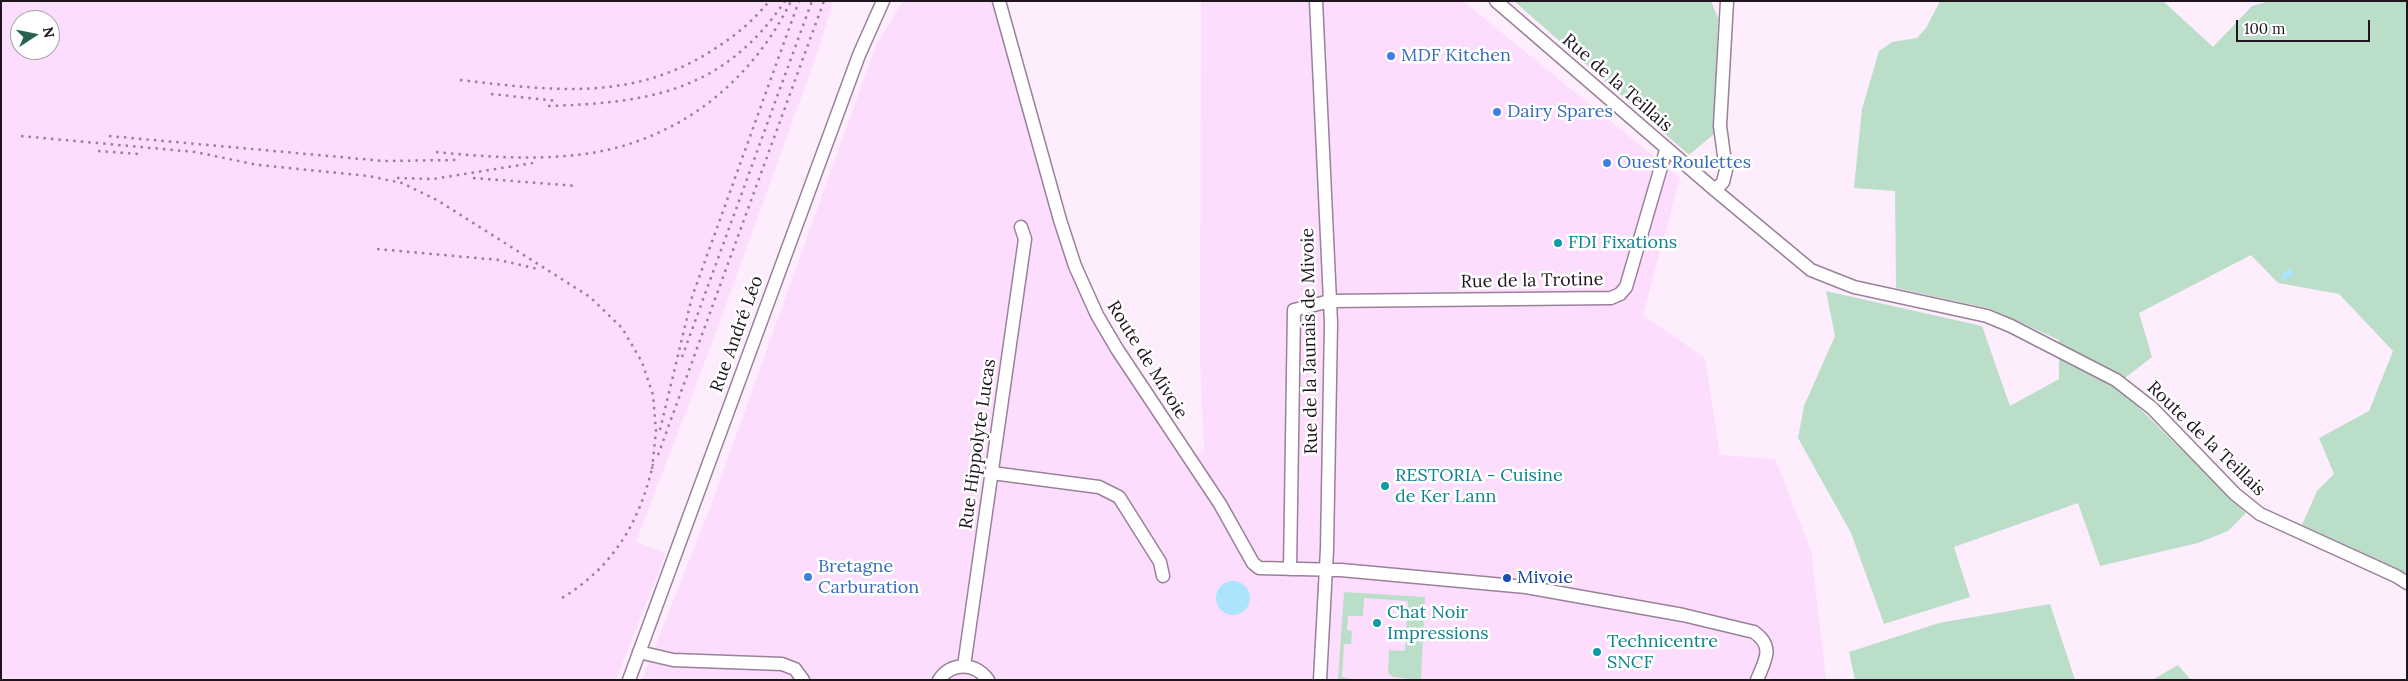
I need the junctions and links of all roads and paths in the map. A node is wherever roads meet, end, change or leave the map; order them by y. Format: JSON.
{"nodes":[{"id":1,"x":883,"y":1,"type":"edge"},
{"id":2,"x":999,"y":1,"type":"edge"},
{"id":3,"x":1316,"y":1,"type":"edge"},
{"id":4,"x":1496,"y":1,"type":"edge"},
{"id":5,"x":1727,"y":1,"type":"edge"},
{"id":6,"x":1666,"y":150,"type":"junction"},
{"id":7,"x":1715,"y":190,"type":"junction"},
{"id":8,"x":1021,"y":227,"type":"dead end"},
{"id":9,"x":1811,"y":270,"type":"joint"},
{"id":10,"x":1330,"y":301,"type":"junction"},
{"id":11,"x":992,"y":473,"type":"junction"},
{"id":12,"x":1290,"y":569,"type":"junction"},
{"id":13,"x":1326,"y":570,"type":"junction"},
{"id":14,"x":1163,"y":576,"type":"dead end"},
{"id":15,"x":2407,"y":583,"type":"edge"},
{"id":16,"x":639,"y":652,"type":"junction"},
{"id":17,"x":964,"y":666,"type":"junction"},
{"id":18,"x":629,"y":680,"type":"edge"},
{"id":19,"x":803,"y":680,"type":"edge"},
{"id":20,"x":939,"y":680,"type":"edge"},
{"id":21,"x":988,"y":680,"type":"edge"},
{"id":22,"x":1320,"y":680,"type":"edge"},
{"id":23,"x":1757,"y":680,"type":"edge"}],
"edges":[{"from":1,"to":16,"type":"street","name":"Rue André Léo"},
{"from":2,"to":12,"type":"street","name":"Route de Mivoie"},
{"from":3,"to":10,"type":"street","name":"Rue de la Jaunais de Mivoie"},
{"from":4,"to":6,"type":"street","name":"Rue de la Teillais"},
{"from":5,"to":7,"type":"street"},
{"from":6,"to":7,"type":"street","name":"Rue de la Teillais"},
{"from":6,"to":10,"type":"street","name":"Rue de la Trotine"},
{"from":7,"to":9,"type":"street","name":"Rue de la Teillais"},
{"from":8,"to":11,"type":"street","name":"Rue Hippolyte Lucas"},
{"from":9,"to":15,"type":"street","name":"Route de la Teillais"},
{"from":10,"to":12,"type":"street","name":"Rue de la Trotine"},
{"from":10,"to":13,"type":"street","name":"Rue de la Jaunais de Mivoie"},
{"from":11,"to":14,"type":"street"},
{"from":11,"to":17,"type":"street","name":"Rue Hippolyte Lucas"},
{"from":12,"to":13,"type":"street","name":"Route de Mivoie"},
{"from":13,"to":22,"type":"street","name":"Rue de la Jaunais de Mivoie"},
{"from":13,"to":23,"type":"street","name":"Route de Mivoie"},
{"from":16,"to":18,"type":"street","name":"Rue André Léo"},
{"from":16,"to":19,"type":"street"},
{"from":17,"to":20,"type":"street"},
{"from":17,"to":21,"type":"street"}]}
